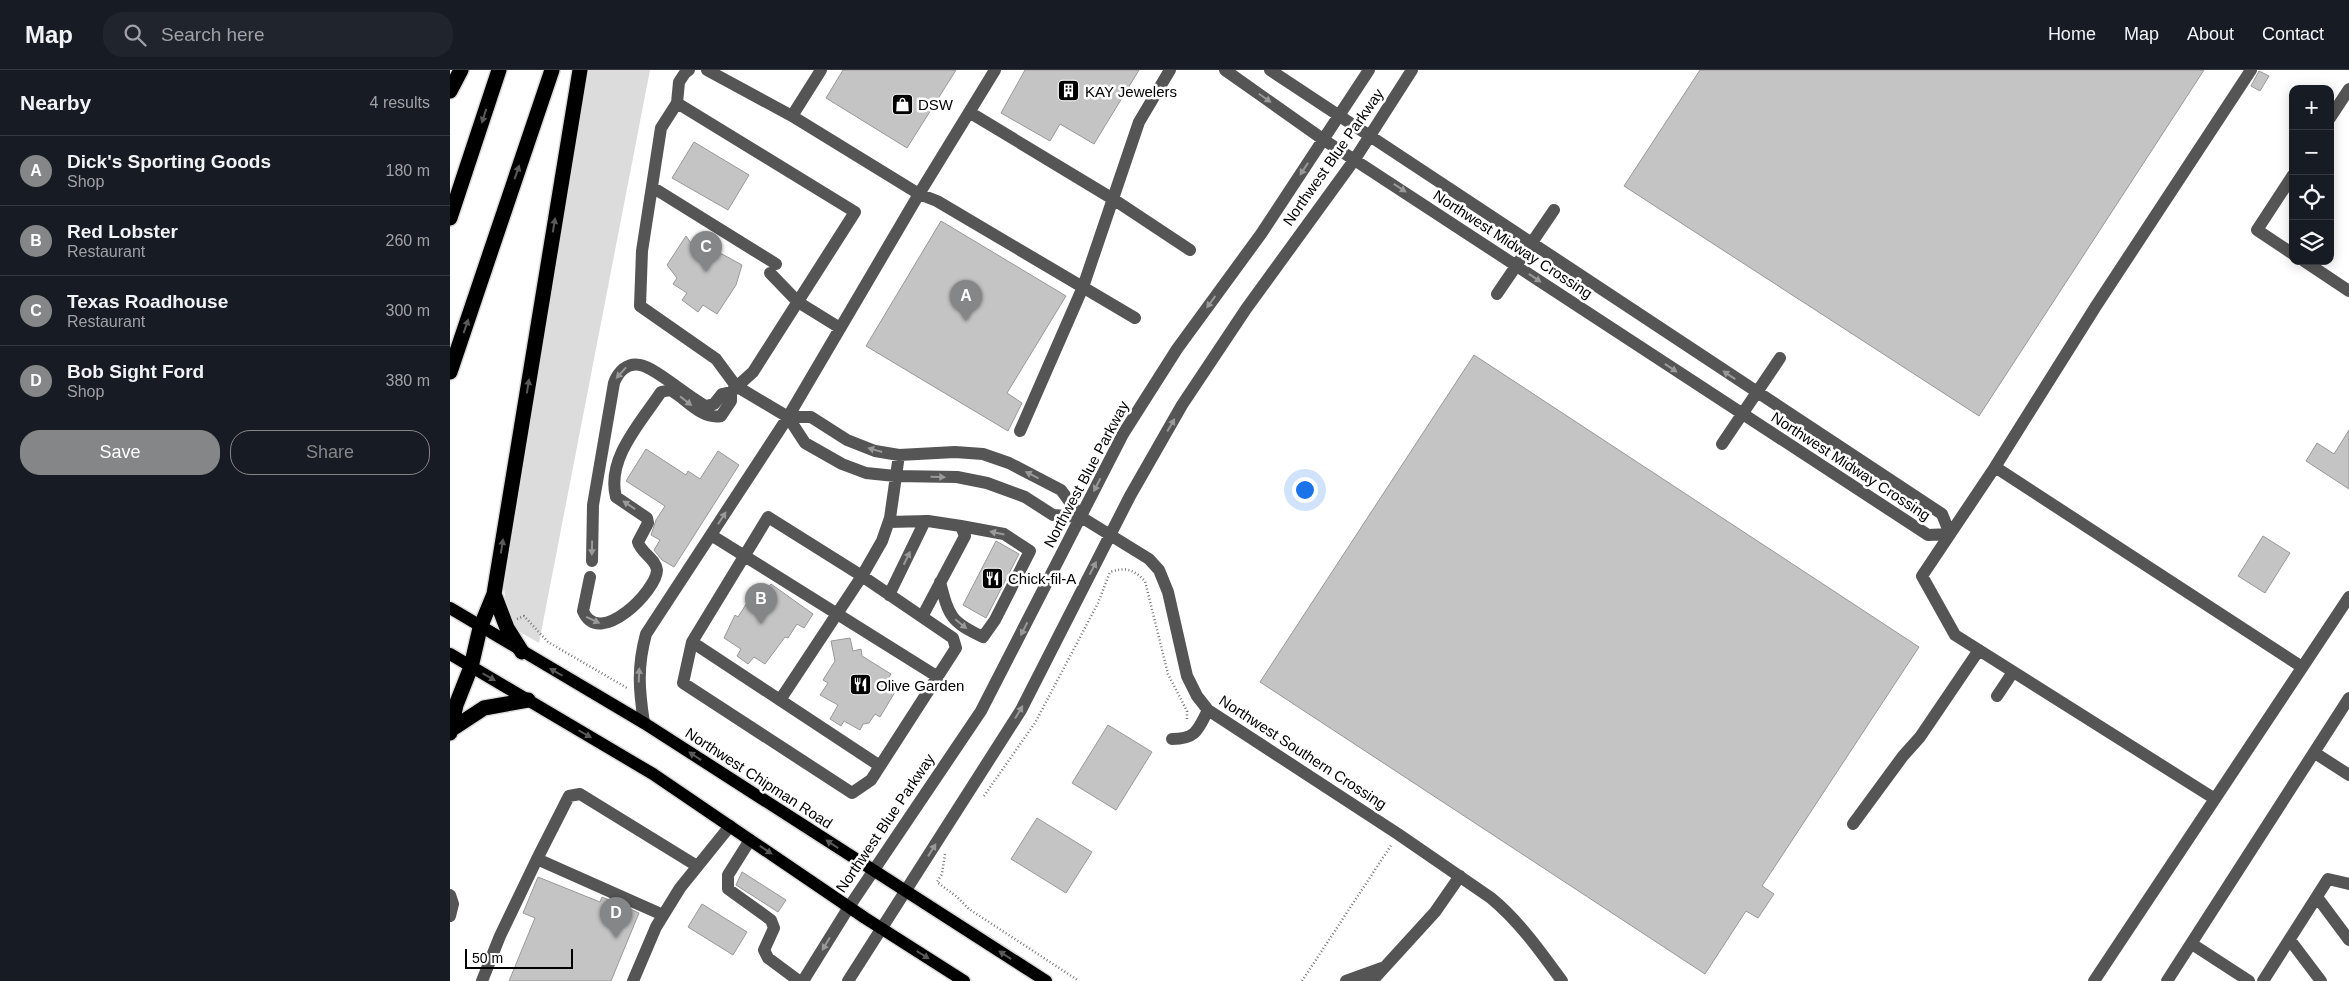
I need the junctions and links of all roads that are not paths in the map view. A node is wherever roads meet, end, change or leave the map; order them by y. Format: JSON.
{"nodes":[{"id":1,"x":461,"y":70,"type":"edge"},
{"id":2,"x":500,"y":70,"type":"edge"},
{"id":3,"x":552,"y":70,"type":"edge"},
{"id":4,"x":580,"y":70,"type":"edge"},
{"id":5,"x":689,"y":70,"type":"edge"},
{"id":6,"x":709,"y":70,"type":"edge"},
{"id":7,"x":821,"y":70,"type":"edge"},
{"id":8,"x":995,"y":70,"type":"edge"},
{"id":9,"x":1170,"y":70,"type":"edge"},
{"id":10,"x":1225,"y":70,"type":"edge"},
{"id":11,"x":1270,"y":70,"type":"edge"},
{"id":12,"x":1369,"y":70,"type":"edge"},
{"id":13,"x":1412,"y":70,"type":"edge"},
{"id":14,"x":2251,"y":70,"type":"edge"},
{"id":15,"x":2349,"y":89,"type":"edge"},
{"id":16,"x":450,"y":92,"type":"edge"},
{"id":17,"x":677,"y":104,"type":"junction"},
{"id":18,"x":969,"y":112,"type":"junction"},
{"id":19,"x":2334,"y":112,"type":"edge"},
{"id":20,"x":792,"y":116,"type":"junction"},
{"id":21,"x":1339,"y":116,"type":"junction"},
{"id":22,"x":1369,"y":136,"type":"junction"},
{"id":23,"x":1324,"y":140,"type":"junction"},
{"id":24,"x":1355,"y":159,"type":"junction"},
{"id":25,"x":2289,"y":181,"type":"edge"},
{"id":26,"x":652,"y":187,"type":"junction"},
{"id":27,"x":919,"y":194,"type":"junction"},
{"id":28,"x":1112,"y":199,"type":"junction"},
{"id":29,"x":1554,"y":210,"type":"dead end"},
{"id":30,"x":450,"y":218,"type":"edge"},
{"id":31,"x":1531,"y":244,"type":"junction"},
{"id":32,"x":1190,"y":250,"type":"dead end"},
{"id":33,"x":2289,"y":251,"type":"edge"},
{"id":34,"x":2310,"y":265,"type":"edge"},
{"id":35,"x":1516,"y":266,"type":"junction"},
{"id":36,"x":1083,"y":287,"type":"junction"},
{"id":37,"x":2349,"y":291,"type":"edge"},
{"id":38,"x":1498,"y":294,"type":"dead end"},
{"id":39,"x":798,"y":302,"type":"junction"},
{"id":40,"x":1135,"y":318,"type":"dead end"},
{"id":41,"x":840,"y":328,"type":"junction"},
{"id":42,"x":1780,"y":358,"type":"dead end"},
{"id":43,"x":450,"y":372,"type":"edge"},
{"id":44,"x":734,"y":389,"type":"junction"},
{"id":45,"x":1757,"y":393,"type":"junction"},
{"id":46,"x":1742,"y":415,"type":"junction"},
{"id":47,"x":788,"y":417,"type":"junction"},
{"id":48,"x":1020,"y":432,"type":"dead end"},
{"id":49,"x":1722,"y":444,"type":"dead end"},
{"id":50,"x":899,"y":455,"type":"junction"},
{"id":51,"x":1995,"y":467,"type":"junction"},
{"id":52,"x":895,"y":476,"type":"junction"},
{"id":53,"x":1081,"y":517,"type":"junction"},
{"id":54,"x":925,"y":521,"type":"junction"},
{"id":55,"x":889,"y":522,"type":"junction"},
{"id":56,"x":961,"y":526,"type":"junction"},
{"id":57,"x":1950,"y":534,"type":"junction"},
{"id":58,"x":711,"y":536,"type":"junction"},
{"id":59,"x":1110,"y":536,"type":"junction"},
{"id":60,"x":743,"y":558,"type":"junction"},
{"id":61,"x":592,"y":561,"type":"dead end"},
{"id":62,"x":862,"y":576,"type":"junction"},
{"id":63,"x":590,"y":577,"type":"dead end"},
{"id":64,"x":940,"y":582,"type":"junction"},
{"id":65,"x":494,"y":594,"type":"junction"},
{"id":66,"x":889,"y":595,"type":"junction"},
{"id":67,"x":2349,"y":597,"type":"edge"},
{"id":68,"x":450,"y":608,"type":"edge"},
{"id":69,"x":836,"y":614,"type":"junction"},
{"id":70,"x":922,"y":617,"type":"junction"},
{"id":71,"x":480,"y":628,"type":"junction"},
{"id":72,"x":692,"y":642,"type":"junction"},
{"id":73,"x":1979,"y":650,"type":"junction"},
{"id":74,"x":522,"y":652,"type":"junction"},
{"id":75,"x":450,"y":654,"type":"edge"},
{"id":76,"x":471,"y":667,"type":"junction"},
{"id":77,"x":2302,"y":667,"type":"junction"},
{"id":78,"x":2014,"y":672,"type":"junction"},
{"id":79,"x":938,"y":677,"type":"junction"},
{"id":80,"x":1996,"y":696,"type":"dead end"},
{"id":81,"x":2349,"y":698,"type":"edge"},
{"id":82,"x":528,"y":700,"type":"junction"},
{"id":83,"x":780,"y":700,"type":"junction"},
{"id":84,"x":1208,"y":710,"type":"junction"},
{"id":85,"x":644,"y":724,"type":"junction"},
{"id":86,"x":451,"y":731,"type":"edge"},
{"id":87,"x":1172,"y":739,"type":"dead end"},
{"id":88,"x":2315,"y":753,"type":"junction"},
{"id":89,"x":880,"y":766,"type":"junction"},
{"id":90,"x":2349,"y":775,"type":"edge"},
{"id":91,"x":2215,"y":799,"type":"junction"},
{"id":92,"x":1854,"y":824,"type":"dead end"},
{"id":93,"x":730,"y":826,"type":"junction"},
{"id":94,"x":750,"y":840,"type":"junction"},
{"id":95,"x":537,"y":859,"type":"junction"},
{"id":96,"x":696,"y":866,"type":"junction"},
{"id":97,"x":872,"y":870,"type":"junction"},
{"id":98,"x":1460,"y":876,"type":"junction"},
{"id":99,"x":2349,"y":884,"type":"edge"},
{"id":100,"x":906,"y":891,"type":"junction"},
{"id":101,"x":450,"y":894,"type":"edge"},
{"id":102,"x":2317,"y":897,"type":"junction"},
{"id":103,"x":848,"y":906,"type":"junction"},
{"id":104,"x":450,"y":916,"type":"edge"},
{"id":105,"x":663,"y":916,"type":"junction"},
{"id":106,"x":882,"y":929,"type":"junction"},
{"id":107,"x":2290,"y":940,"type":"junction"},
{"id":108,"x":2349,"y":940,"type":"edge"},
{"id":109,"x":2192,"y":944,"type":"junction"},
{"id":110,"x":1384,"y":967,"type":"junction"},
{"id":111,"x":482,"y":981,"type":"edge"},
{"id":112,"x":633,"y":981,"type":"edge"},
{"id":113,"x":799,"y":981,"type":"edge"},
{"id":114,"x":803,"y":981,"type":"edge"},
{"id":115,"x":848,"y":981,"type":"edge"},
{"id":116,"x":964,"y":981,"type":"edge"},
{"id":117,"x":1046,"y":981,"type":"edge"},
{"id":118,"x":1346,"y":981,"type":"edge"},
{"id":119,"x":1372,"y":981,"type":"edge"},
{"id":120,"x":1562,"y":981,"type":"edge"},
{"id":121,"x":2094,"y":981,"type":"edge"},
{"id":122,"x":2168,"y":981,"type":"edge"},
{"id":123,"x":2249,"y":981,"type":"edge"},
{"id":124,"x":2263,"y":981,"type":"edge"},
{"id":125,"x":2320,"y":981,"type":"edge"}],
"edges":[{"from":1,"to":16,"type":"highway"},
{"from":2,"to":30,"type":"highway","one_way":true},
{"from":43,"to":3,"type":"highway","one_way":true},
{"from":65,"to":4,"type":"highway","one_way":true},
{"from":5,"to":17,"type":"street"},
{"from":6,"to":20,"type":"street"},
{"from":7,"to":20,"type":"street"},
{"from":8,"to":18,"type":"street"},
{"from":9,"to":28,"type":"street"},
{"from":10,"to":23,"type":"street","name":"Northwest Midway Crossing","one_way":true},
{"from":11,"to":21,"type":"street","name":"Northwest Midway Crossing"},
{"from":12,"to":21,"type":"street","name":"Northwest Blue Parkway"},
{"from":13,"to":22,"type":"street","name":"Northwest Blue Parkway"},
{"from":14,"to":51,"type":"street"},
{"from":15,"to":19,"type":"street"},
{"from":17,"to":26,"type":"street"},
{"from":17,"to":39,"type":"street"},
{"from":18,"to":27,"type":"street"},
{"from":18,"to":28,"type":"street"},
{"from":20,"to":27,"type":"street"},
{"from":21,"to":22,"type":"street","name":"Northwest Midway Crossing"},
{"from":21,"to":23,"type":"street","name":"Northwest Blue Parkway"},
{"from":22,"to":24,"type":"street","name":"Northwest Blue Parkway"},
{"from":22,"to":31,"type":"street","name":"Northwest Midway Crossing"},
{"from":23,"to":24,"type":"street","name":"Northwest Midway Crossing"},
{"from":23,"to":53,"type":"street","name":"Northwest Blue Parkway","one_way":true},
{"from":24,"to":35,"type":"street","name":"Northwest Midway Crossing","one_way":true},
{"from":59,"to":24,"type":"street","name":"Northwest Blue Parkway","one_way":true},
{"from":25,"to":33,"type":"street"},
{"from":26,"to":39,"type":"street"},
{"from":26,"to":44,"type":"street"},
{"from":27,"to":36,"type":"street"},
{"from":27,"to":41,"type":"street"},
{"from":28,"to":32,"type":"street"},
{"from":28,"to":36,"type":"street"},
{"from":29,"to":31,"type":"street"},
{"from":31,"to":35,"type":"street"},
{"from":45,"to":31,"type":"street","name":"Northwest Midway Crossing","one_way":true},
{"from":34,"to":37,"type":"street"},
{"from":35,"to":38,"type":"street"},
{"from":35,"to":46,"type":"street","name":"Northwest Midway Crossing","one_way":true},
{"from":36,"to":40,"type":"street"},
{"from":36,"to":48,"type":"street"},
{"from":39,"to":41,"type":"street"},
{"from":39,"to":44,"type":"street"},
{"from":41,"to":47,"type":"street"},
{"from":42,"to":45,"type":"street"},
{"from":44,"to":47,"type":"street","name":"Northwest Southern Crossing"},
{"from":44,"to":61,"type":"street","one_way":true},
{"from":63,"to":44,"type":"street","one_way":true},
{"from":45,"to":46,"type":"street"},
{"from":45,"to":57,"type":"street","name":"Northwest Midway Crossing"},
{"from":46,"to":49,"type":"street"},
{"from":46,"to":57,"type":"street","name":"Northwest Midway Crossing"},
{"from":50,"to":47,"type":"street","name":"Northwest Southern Crossing","one_way":true},
{"from":47,"to":52,"type":"street","name":"Northwest Southern Crossing"},
{"from":58,"to":47,"type":"street","one_way":true},
{"from":50,"to":52,"type":"street"},
{"from":53,"to":50,"type":"street","name":"Northwest Southern Crossing","one_way":true},
{"from":51,"to":57,"type":"street"},
{"from":51,"to":77,"type":"street"},
{"from":52,"to":53,"type":"street","name":"Northwest Southern Crossing","one_way":true},
{"from":52,"to":55,"type":"street"},
{"from":53,"to":59,"type":"street","name":"Northwest Southern Crossing"},
{"from":53,"to":97,"type":"street","name":"Northwest Blue Parkway","one_way":true},
{"from":54,"to":55,"type":"street"},
{"from":54,"to":56,"type":"street"},
{"from":66,"to":54,"type":"street","one_way":true},
{"from":55,"to":62,"type":"street"},
{"from":56,"to":64,"type":"street"},
{"from":64,"to":56,"type":"street","one_way":true},
{"from":57,"to":73,"type":"street"},
{"from":58,"to":60,"type":"street"},
{"from":85,"to":58,"type":"street","one_way":true},
{"from":59,"to":84,"type":"street","name":"Northwest Southern Crossing"},
{"from":100,"to":59,"type":"street","name":"Northwest Blue Parkway","one_way":true},
{"from":60,"to":62,"type":"street"},
{"from":60,"to":69,"type":"street"},
{"from":60,"to":72,"type":"street"},
{"from":62,"to":66,"type":"street"},
{"from":62,"to":69,"type":"street"},
{"from":64,"to":70,"type":"street"},
{"from":65,"to":71,"type":"highway"},
{"from":65,"to":74,"type":"highway"},
{"from":66,"to":70,"type":"street"},
{"from":67,"to":77,"type":"street"},
{"from":68,"to":71,"type":"main road","name":"Northwest Chipman Road"},
{"from":69,"to":79,"type":"street"},
{"from":69,"to":83,"type":"street"},
{"from":70,"to":79,"type":"street"},
{"from":71,"to":74,"type":"main road","name":"Northwest Chipman Road"},
{"from":71,"to":76,"type":"highway"},
{"from":72,"to":83,"type":"street"},
{"from":72,"to":89,"type":"street"},
{"from":73,"to":78,"type":"street"},
{"from":73,"to":92,"type":"street"},
{"from":85,"to":74,"type":"main road","name":"Northwest Chipman Road","one_way":true},
{"from":75,"to":76,"type":"main road"},
{"from":76,"to":82,"type":"main road","one_way":true},
{"from":76,"to":86,"type":"highway"},
{"from":77,"to":91,"type":"street"},
{"from":78,"to":80,"type":"street"},
{"from":78,"to":91,"type":"street"},
{"from":79,"to":89,"type":"street"},
{"from":81,"to":88,"type":"street"},
{"from":82,"to":86,"type":"highway"},
{"from":82,"to":93,"type":"main road","one_way":true},
{"from":83,"to":89,"type":"street"},
{"from":84,"to":87,"type":"street"},
{"from":84,"to":98,"type":"street","name":"Northwest Southern Crossing"},
{"from":97,"to":85,"type":"main road","name":"Northwest Chipman Road","one_way":true},
{"from":88,"to":90,"type":"street"},
{"from":88,"to":109,"type":"street"},
{"from":91,"to":121,"type":"street"},
{"from":93,"to":94,"type":"main road"},
{"from":93,"to":96,"type":"street"},
{"from":94,"to":103,"type":"main road","one_way":true},
{"from":94,"to":113,"type":"street"},
{"from":95,"to":96,"type":"street"},
{"from":95,"to":105,"type":"street"},
{"from":95,"to":111,"type":"street"},
{"from":96,"to":105,"type":"street"},
{"from":97,"to":100,"type":"main road","name":"Northwest Chipman Road"},
{"from":97,"to":103,"type":"street","name":"Northwest Blue Parkway"},
{"from":98,"to":110,"type":"street"},
{"from":98,"to":120,"type":"street","name":"Northwest Southern Crossing"},
{"from":99,"to":102,"type":"street"},
{"from":100,"to":106,"type":"street","name":"Northwest Blue Parkway"},
{"from":117,"to":100,"type":"main road","name":"Northwest Chipman Road","one_way":true},
{"from":101,"to":104,"type":"street"},
{"from":102,"to":107,"type":"street"},
{"from":102,"to":108,"type":"street"},
{"from":103,"to":106,"type":"main road"},
{"from":103,"to":114,"type":"street","name":"Northwest Blue Parkway","one_way":true},
{"from":105,"to":112,"type":"street"},
{"from":106,"to":115,"type":"street","name":"Northwest Blue Parkway"},
{"from":106,"to":116,"type":"main road","one_way":true},
{"from":107,"to":124,"type":"street"},
{"from":107,"to":125,"type":"street"},
{"from":109,"to":122,"type":"street"},
{"from":109,"to":123,"type":"street"},
{"from":110,"to":118,"type":"street"},
{"from":110,"to":119,"type":"street"}]}
